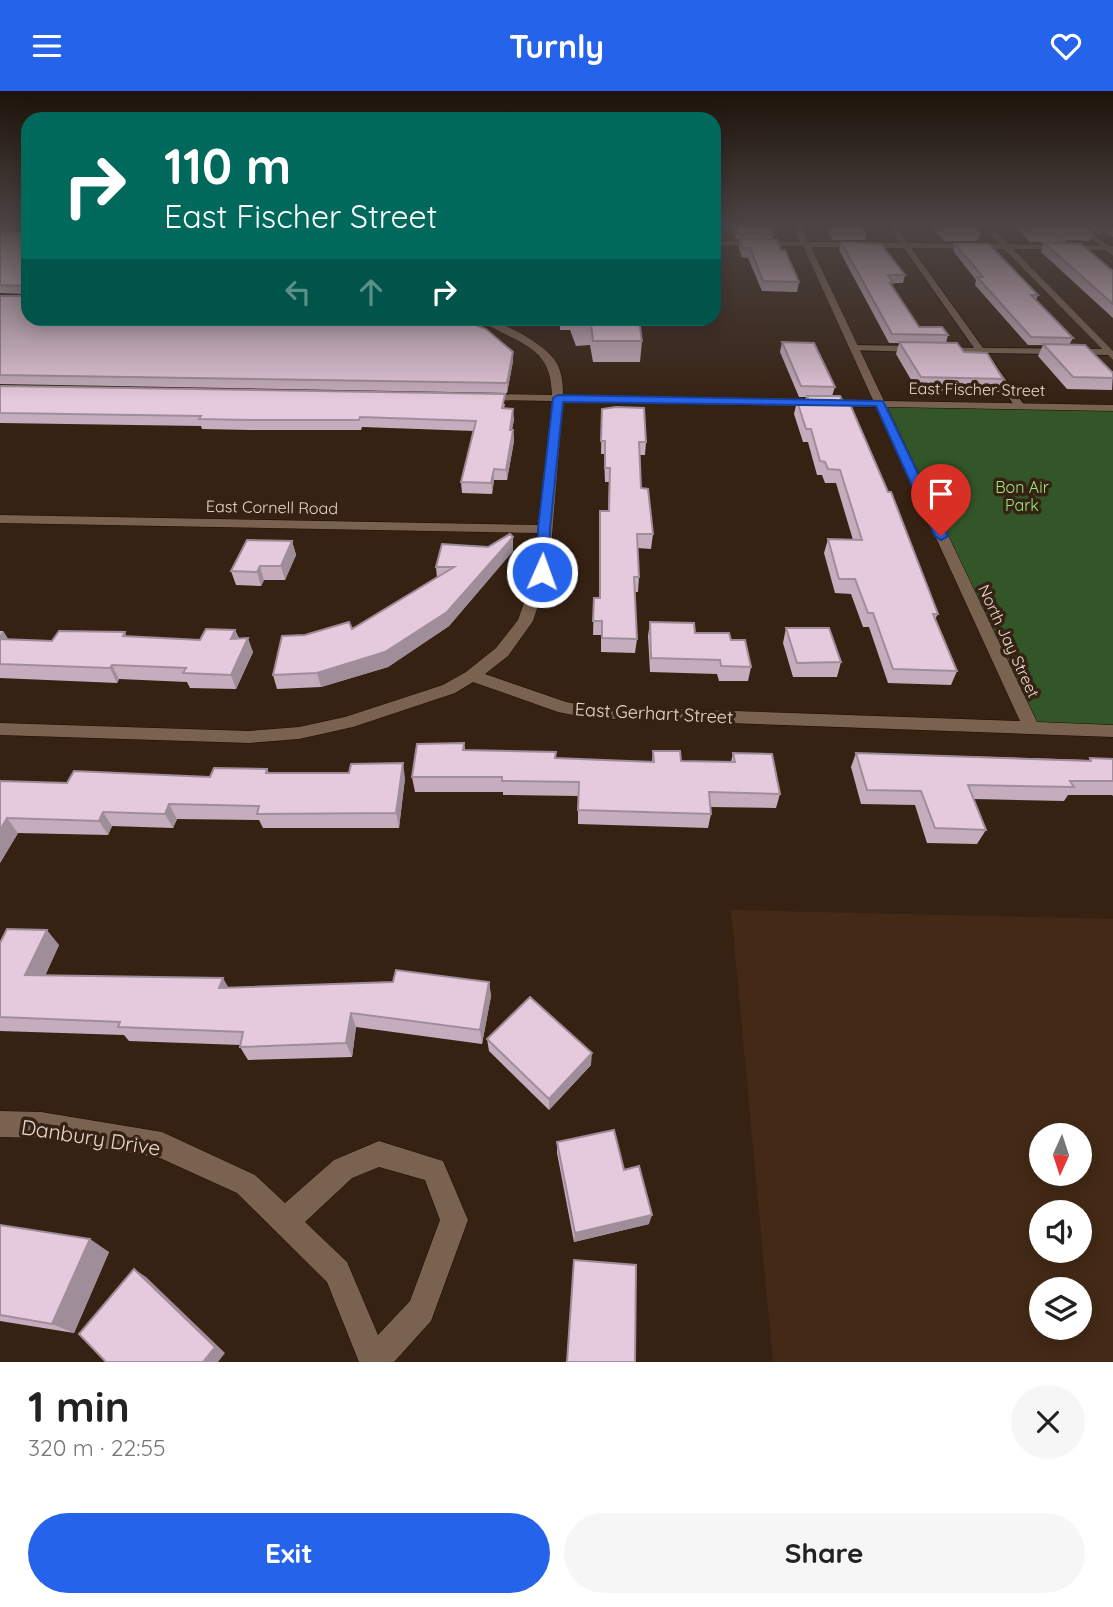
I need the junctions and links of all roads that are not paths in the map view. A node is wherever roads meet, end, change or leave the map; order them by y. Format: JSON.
{"nodes":[{"id":1,"x":824,"y":283,"type":"edge"},
{"id":2,"x":932,"y":283,"type":"edge"},
{"id":3,"x":1040,"y":283,"type":"edge"},
{"id":4,"x":496,"y":326,"type":"edge"},
{"id":5,"x":854,"y":348,"type":"junction"},
{"id":6,"x":981,"y":350,"type":"junction"},
{"id":7,"x":1110,"y":355,"type":"edge"},
{"id":8,"x":474,"y":397,"type":"edge"},
{"id":9,"x":558,"y":398,"type":"junction"},
{"id":10,"x":879,"y":403,"type":"junction"},
{"id":11,"x":1020,"y":406,"type":"junction"},
{"id":12,"x":1113,"y":408,"type":"edge"},
{"id":13,"x":0,"y":519,"type":"edge"},
{"id":14,"x":544,"y":529,"type":"junction"},
{"id":15,"x":472,"y":676,"type":"junction"},
{"id":16,"x":0,"y":729,"type":"edge"},
{"id":17,"x":1031,"y":729,"type":"junction"},
{"id":18,"x":1113,"y":731,"type":"edge"},
{"id":19,"x":0,"y":1124,"type":"edge"},
{"id":20,"x":285,"y":1220,"type":"junction"},
{"id":21,"x":375,"y":1361,"type":"edge"}],
"edges":[{"from":1,"to":5,"type":"street","name":"North Jay Street"},
{"from":2,"to":6,"type":"lane"},
{"from":3,"to":7,"type":"street"},
{"from":4,"to":9,"type":"street"},
{"from":5,"to":6,"type":"lane"},
{"from":5,"to":10,"type":"street","name":"North Jay Street"},
{"from":6,"to":7,"type":"lane"},
{"from":6,"to":11,"type":"lane"},
{"from":8,"to":9,"type":"street","name":"East Fischer Street"},
{"from":9,"to":10,"type":"street","name":"East Fischer Street"},
{"from":9,"to":14,"type":"street"},
{"from":10,"to":11,"type":"street","name":"East Fischer Street"},
{"from":10,"to":17,"type":"street","name":"North Jay Street"},
{"from":11,"to":12,"type":"street","name":"East Fischer Street"},
{"from":13,"to":14,"type":"street","name":"East Cornell Road"},
{"from":14,"to":15,"type":"street"},
{"from":15,"to":16,"type":"street"},
{"from":15,"to":17,"type":"street","name":"East Gerhart Street"},
{"from":17,"to":18,"type":"street","name":"East Gerhart Street"},
{"from":19,"to":20,"type":"street","name":"Danbury Drive"},
{"from":20,"to":21,"type":"street","name":"Danbury Drive"},
{"from":20,"to":21,"type":"street"}]}
